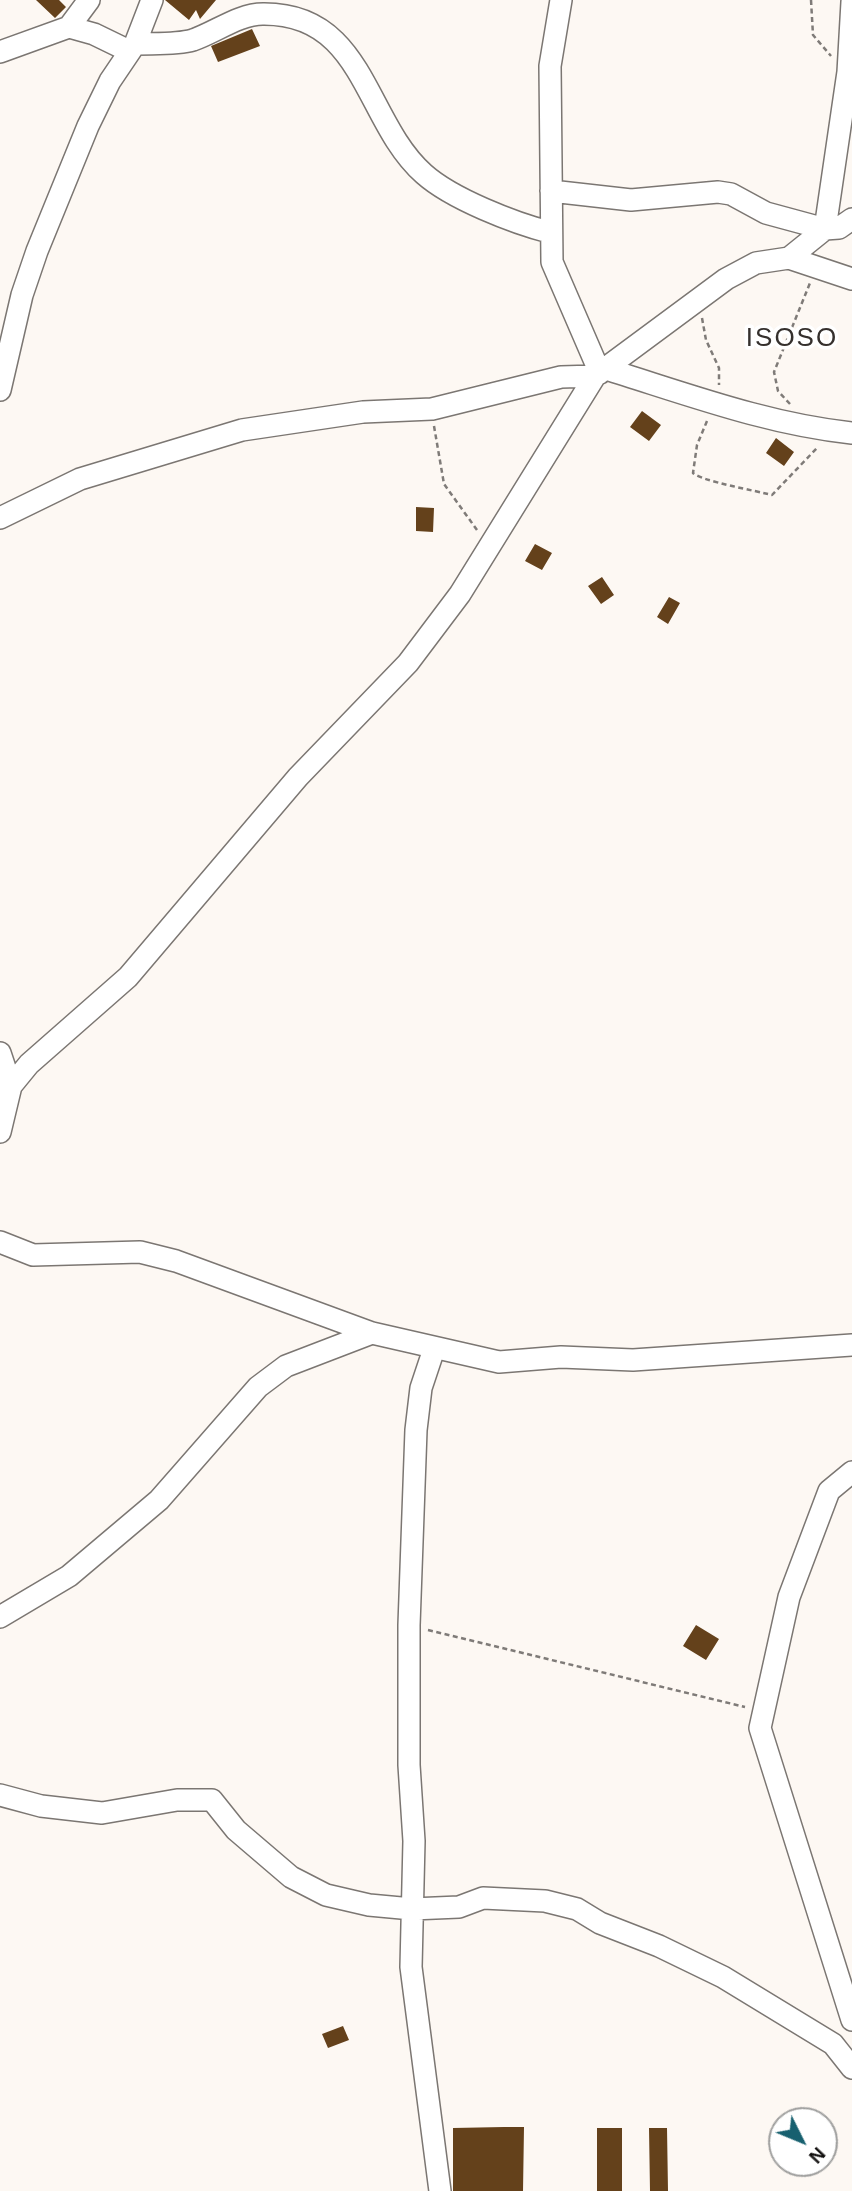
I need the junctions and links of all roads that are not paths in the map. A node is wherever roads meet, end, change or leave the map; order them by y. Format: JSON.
{"nodes":[{"id":1,"x":89,"y":0,"type":"edge"},
{"id":2,"x":152,"y":0,"type":"edge"},
{"id":3,"x":561,"y":0,"type":"edge"},
{"id":4,"x":852,"y":2,"type":"edge"},
{"id":5,"x":69,"y":27,"type":"junction"},
{"id":6,"x":132,"y":48,"type":"junction"},
{"id":7,"x":2,"y":54,"type":"edge"},
{"id":8,"x":551,"y":191,"type":"junction"},
{"id":9,"x":842,"y":226,"type":"edge"},
{"id":10,"x":549,"y":232,"type":"junction"},
{"id":11,"x":789,"y":258,"type":"junction"},
{"id":12,"x":852,"y":279,"type":"edge"},
{"id":13,"x":6,"y":340,"type":"edge"},
{"id":14,"x":600,"y":373,"type":"junction"},
{"id":15,"x":0,"y":390,"type":"edge"},
{"id":16,"x":852,"y":433,"type":"edge"},
{"id":17,"x":0,"y":518,"type":"edge"},
{"id":18,"x":0,"y":1053,"type":"edge"},
{"id":19,"x":11,"y":1086,"type":"junction"},
{"id":20,"x":0,"y":1132,"type":"edge"},
{"id":21,"x":0,"y":1242,"type":"edge"},
{"id":22,"x":372,"y":1334,"type":"junction"},
{"id":23,"x":852,"y":1345,"type":"edge"},
{"id":24,"x":434,"y":1349,"type":"junction"},
{"id":25,"x":852,"y":1472,"type":"edge"},
{"id":26,"x":0,"y":1617,"type":"edge"},
{"id":27,"x":0,"y":1796,"type":"edge"},
{"id":28,"x":412,"y":1909,"type":"junction"},
{"id":29,"x":852,"y":2020,"type":"edge"},
{"id":30,"x":852,"y":2068,"type":"edge"},
{"id":31,"x":440,"y":2191,"type":"edge"}],
"edges":[{"from":1,"to":5,"type":"street"},
{"from":2,"to":6,"type":"street"},
{"from":3,"to":8,"type":"street"},
{"from":4,"to":9,"type":"street"},
{"from":5,"to":6,"type":"street"},
{"from":5,"to":7,"type":"street"},
{"from":6,"to":10,"type":"street"},
{"from":6,"to":13,"type":"street"},
{"from":8,"to":9,"type":"street"},
{"from":8,"to":10,"type":"street"},
{"from":9,"to":11,"type":"street"},
{"from":10,"to":14,"type":"street"},
{"from":11,"to":12,"type":"street"},
{"from":11,"to":14,"type":"street"},
{"from":13,"to":15,"type":"street"},
{"from":14,"to":16,"type":"street"},
{"from":14,"to":17,"type":"street"},
{"from":14,"to":19,"type":"street"},
{"from":18,"to":19,"type":"street"},
{"from":19,"to":20,"type":"street"},
{"from":21,"to":22,"type":"street"},
{"from":22,"to":24,"type":"street"},
{"from":22,"to":26,"type":"street"},
{"from":23,"to":24,"type":"street"},
{"from":24,"to":28,"type":"street"},
{"from":25,"to":29,"type":"street"},
{"from":27,"to":28,"type":"street"},
{"from":28,"to":30,"type":"street"},
{"from":28,"to":31,"type":"street"}]}
